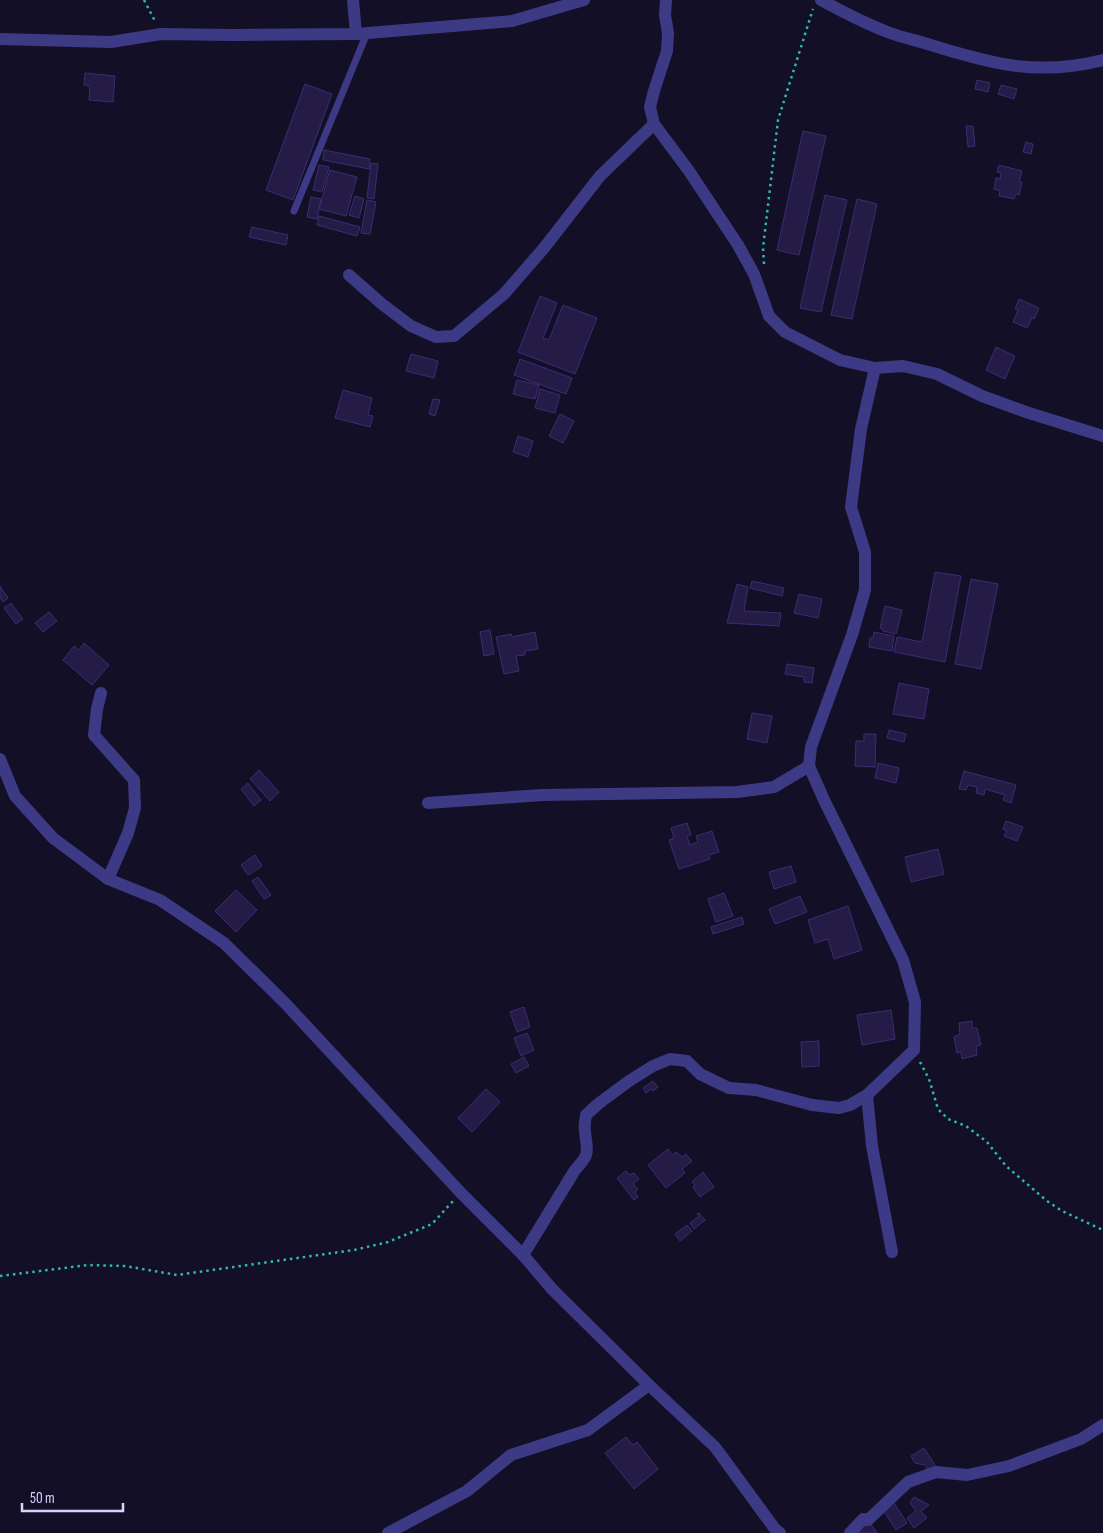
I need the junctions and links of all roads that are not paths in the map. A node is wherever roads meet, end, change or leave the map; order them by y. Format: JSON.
{"nodes":[{"id":1,"x":353,"y":0,"type":"edge"},
{"id":2,"x":584,"y":0,"type":"edge"},
{"id":3,"x":666,"y":0,"type":"edge"},
{"id":4,"x":821,"y":0,"type":"edge"},
{"id":5,"x":361,"y":33,"type":"junction"},
{"id":6,"x":0,"y":39,"type":"edge"},
{"id":7,"x":1103,"y":60,"type":"edge"},
{"id":8,"x":654,"y":124,"type":"junction"},
{"id":9,"x":294,"y":211,"type":"dead end"},
{"id":10,"x":349,"y":275,"type":"dead end"},
{"id":11,"x":875,"y":368,"type":"junction"},
{"id":12,"x":1103,"y":436,"type":"edge"},
{"id":13,"x":101,"y":693,"type":"dead end"},
{"id":14,"x":0,"y":759,"type":"edge"},
{"id":15,"x":809,"y":766,"type":"junction"},
{"id":16,"x":428,"y":803,"type":"dead end"},
{"id":17,"x":108,"y":879,"type":"junction"},
{"id":18,"x":866,"y":1095,"type":"junction"},
{"id":19,"x":892,"y":1252,"type":"dead end"},
{"id":20,"x":523,"y":1255,"type":"junction"},
{"id":21,"x":649,"y":1386,"type":"junction"},
{"id":22,"x":1103,"y":1425,"type":"edge"},
{"id":23,"x":776,"y":1532,"type":"edge"},
{"id":24,"x":388,"y":1533,"type":"edge"},
{"id":25,"x":850,"y":1533,"type":"edge"}],
"edges":[{"from":1,"to":5,"type":"street"},
{"from":2,"to":5,"type":"street"},
{"from":3,"to":8,"type":"street"},
{"from":4,"to":7,"type":"street"},
{"from":5,"to":6,"type":"street"},
{"from":5,"to":9,"type":"lane"},
{"from":8,"to":10,"type":"street"},
{"from":8,"to":11,"type":"street"},
{"from":11,"to":12,"type":"street"},
{"from":11,"to":15,"type":"street"},
{"from":13,"to":17,"type":"street"},
{"from":14,"to":17,"type":"street"},
{"from":15,"to":16,"type":"street"},
{"from":15,"to":18,"type":"street"},
{"from":17,"to":20,"type":"street"},
{"from":18,"to":19,"type":"street"},
{"from":18,"to":20,"type":"street"},
{"from":20,"to":21,"type":"street"},
{"from":21,"to":23,"type":"street"},
{"from":21,"to":24,"type":"street"},
{"from":22,"to":25,"type":"street"}]}
